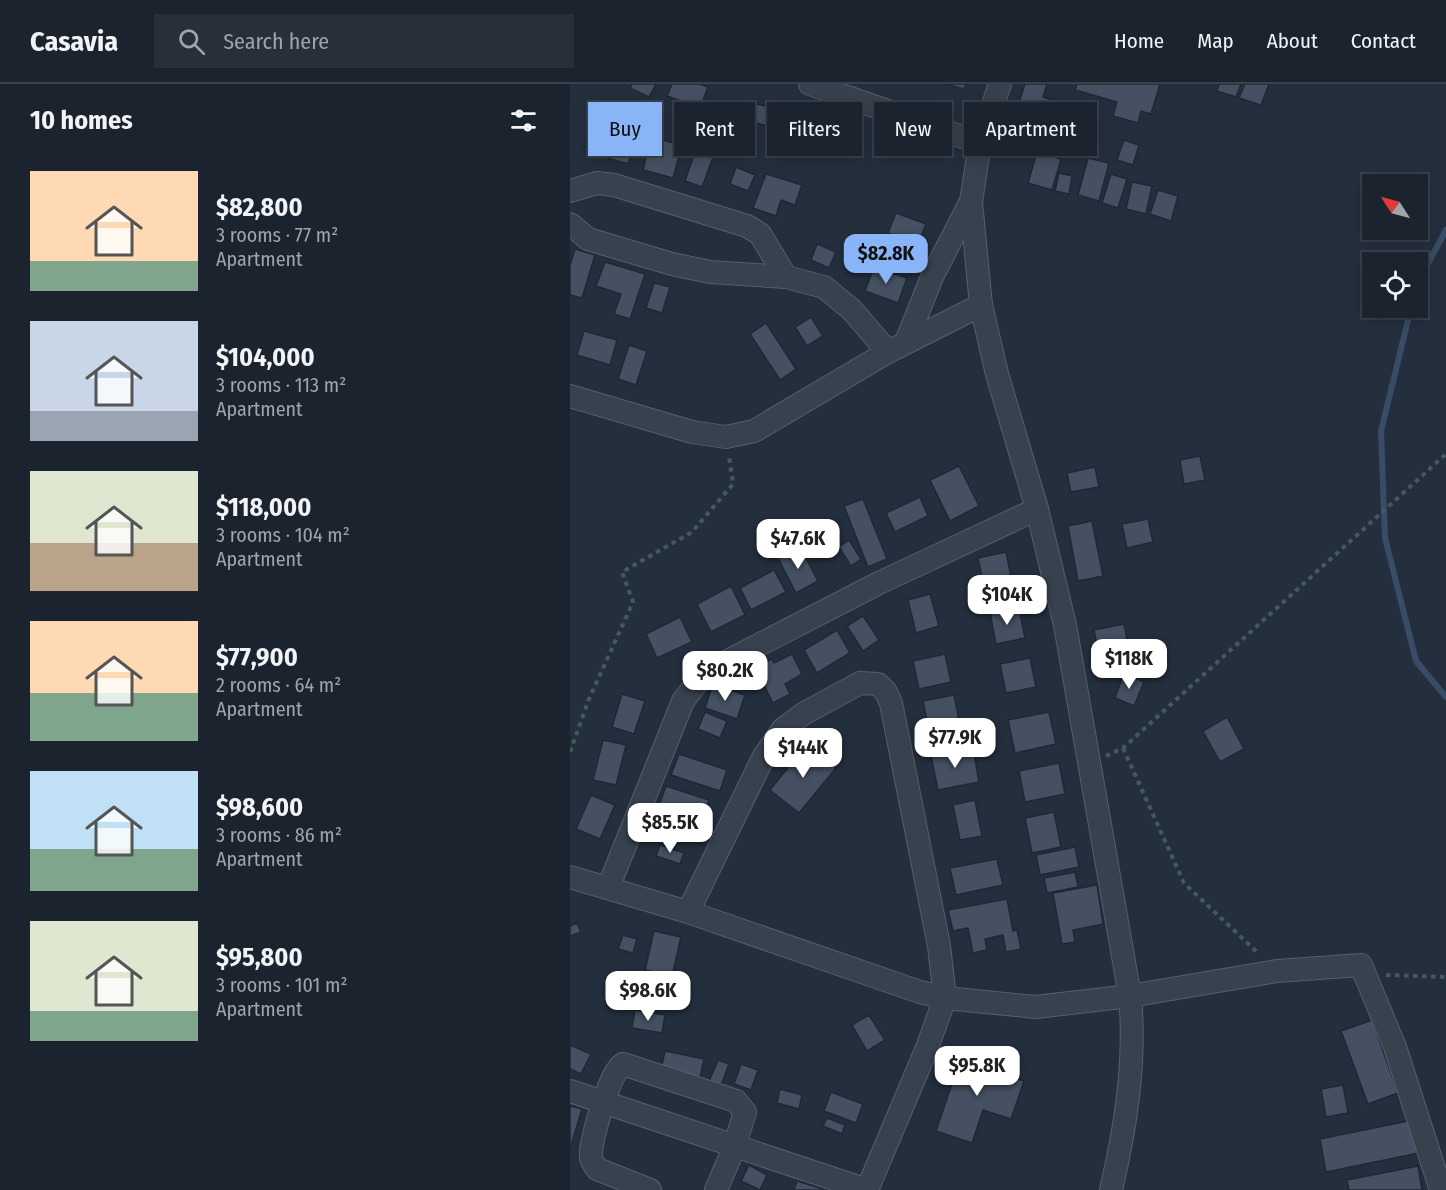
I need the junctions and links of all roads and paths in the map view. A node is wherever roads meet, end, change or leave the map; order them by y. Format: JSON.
{"nodes":[{"id":1,"x":810,"y":84,"type":"edge"},
{"id":2,"x":1000,"y":84,"type":"edge"},
{"id":3,"x":994,"y":102,"type":"edge"},
{"id":4,"x":964,"y":137,"type":"edge"},
{"id":5,"x":978,"y":156,"type":"edge"},
{"id":6,"x":570,"y":191,"type":"edge"},
{"id":7,"x":971,"y":202,"type":"junction"},
{"id":8,"x":570,"y":224,"type":"edge"},
{"id":9,"x":786,"y":277,"type":"junction"},
{"id":10,"x":981,"y":305,"type":"junction"},
{"id":11,"x":897,"y":347,"type":"junction"},
{"id":12,"x":570,"y":396,"type":"edge"},
{"id":13,"x":726,"y":437,"type":"junction"},
{"id":14,"x":1446,"y":454,"type":"edge"},
{"id":15,"x":1037,"y":509,"type":"junction"},
{"id":16,"x":1123,"y":748,"type":"junction"},
{"id":17,"x":570,"y":752,"type":"edge"},
{"id":18,"x":1090,"y":763,"type":"junction"},
{"id":19,"x":570,"y":877,"type":"edge"},
{"id":20,"x":608,"y":888,"type":"junction"},
{"id":21,"x":688,"y":912,"type":"junction"},
{"id":22,"x":1361,"y":965,"type":"junction"},
{"id":23,"x":1277,"y":971,"type":"junction"},
{"id":24,"x":1446,"y":977,"type":"edge"},
{"id":25,"x":1130,"y":996,"type":"junction"},
{"id":26,"x":945,"y":998,"type":"junction"},
{"id":27,"x":570,"y":1091,"type":"edge"},
{"id":28,"x":603,"y":1104,"type":"junction"},
{"id":29,"x":734,"y":1148,"type":"junction"},
{"id":30,"x":650,"y":1190,"type":"edge"},
{"id":31,"x":716,"y":1190,"type":"edge"},
{"id":32,"x":867,"y":1190,"type":"edge"},
{"id":33,"x":1111,"y":1190,"type":"edge"},
{"id":34,"x":1441,"y":1190,"type":"edge"}],
"edges":[{"from":1,"to":4,"type":"street"},
{"from":2,"to":3,"type":"street"},
{"from":5,"to":7,"type":"street"},
{"from":6,"to":9,"type":"street"},
{"from":7,"to":10,"type":"street"},
{"from":7,"to":11,"type":"street"},
{"from":8,"to":9,"type":"street"},
{"from":9,"to":11,"type":"street"},
{"from":10,"to":11,"type":"street"},
{"from":10,"to":15,"type":"street"},
{"from":11,"to":13,"type":"street"},
{"from":12,"to":13,"type":"street"},
{"from":13,"to":17,"type":"path"},
{"from":14,"to":16,"type":"path"},
{"from":15,"to":18,"type":"street"},
{"from":15,"to":20,"type":"street"},
{"from":16,"to":18,"type":"path"},
{"from":16,"to":23,"type":"path"},
{"from":18,"to":25,"type":"street"},
{"from":19,"to":20,"type":"street"},
{"from":20,"to":21,"type":"street"},
{"from":21,"to":26,"type":"street"},
{"from":21,"to":26,"type":"street"},
{"from":22,"to":23,"type":"street"},
{"from":22,"to":24,"type":"path"},
{"from":22,"to":34,"type":"street"},
{"from":23,"to":25,"type":"street"},
{"from":25,"to":26,"type":"street"},
{"from":25,"to":33,"type":"street"},
{"from":26,"to":32,"type":"street"},
{"from":27,"to":28,"type":"street"},
{"from":28,"to":29,"type":"street"},
{"from":28,"to":29,"type":"street"},
{"from":28,"to":30,"type":"street"},
{"from":29,"to":31,"type":"street"},
{"from":29,"to":32,"type":"street"}]}
